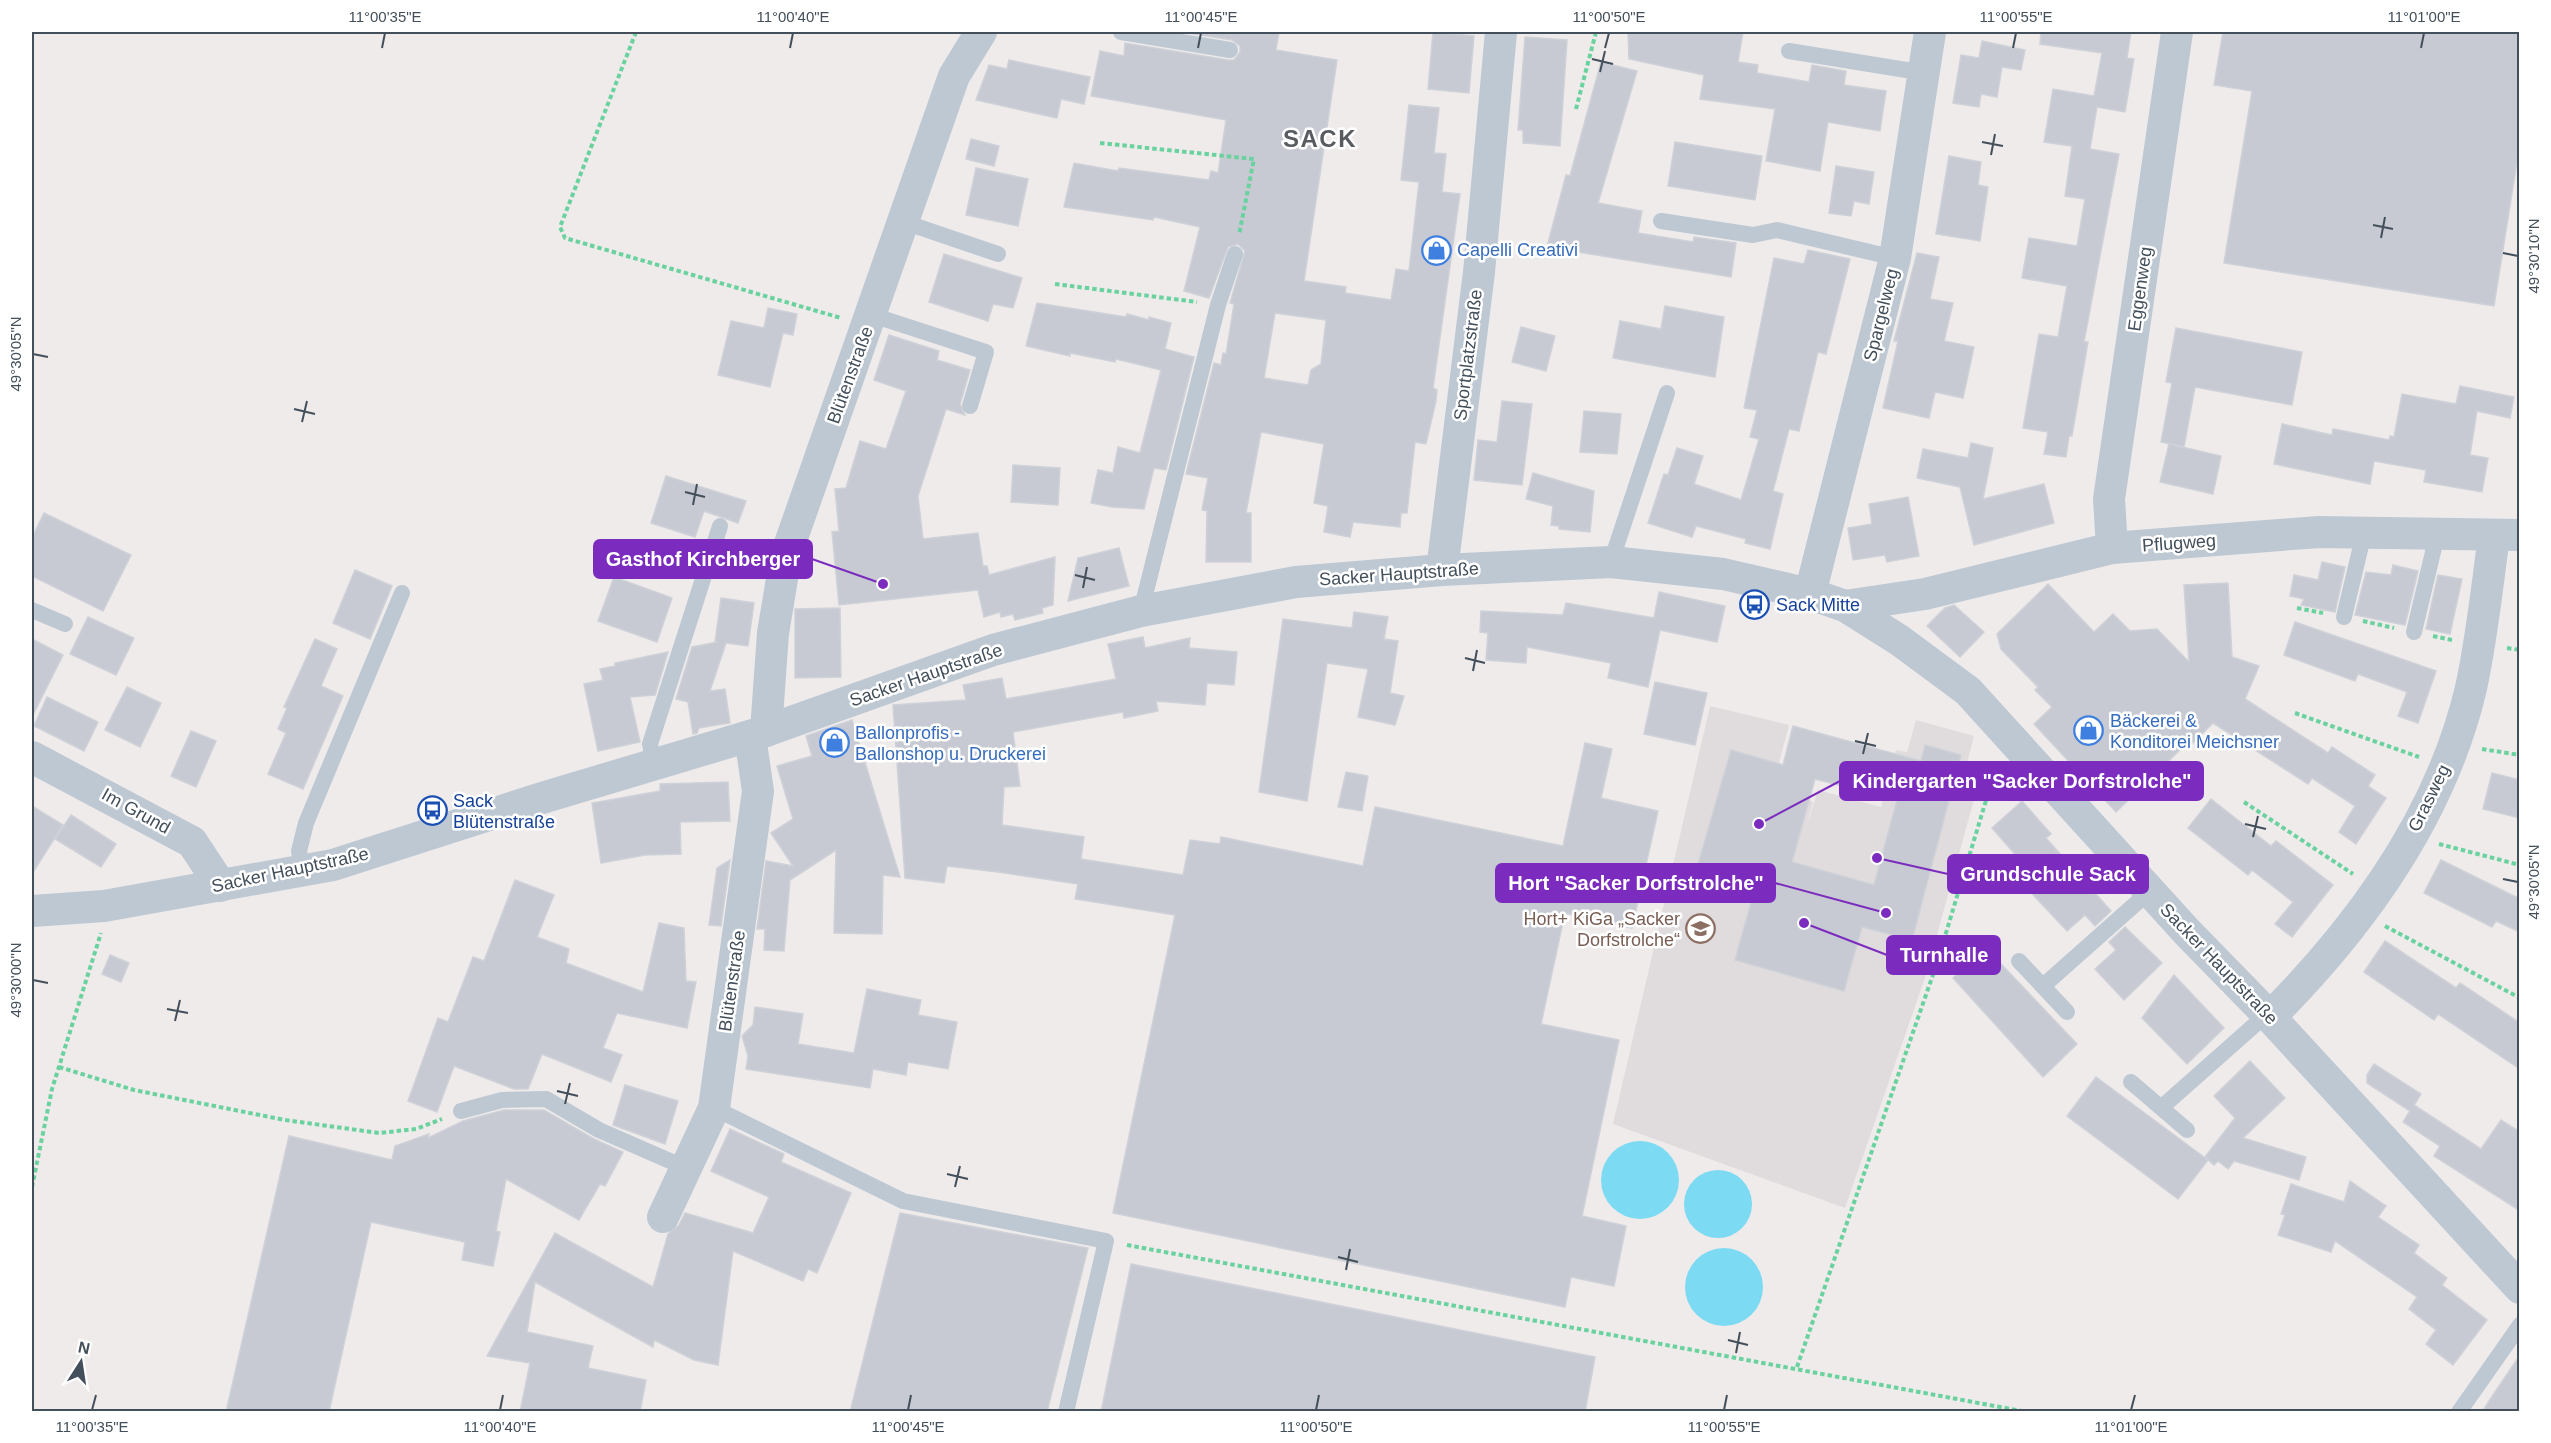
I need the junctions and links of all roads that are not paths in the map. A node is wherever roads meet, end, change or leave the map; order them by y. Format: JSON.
{"nodes":[{"id":1,"x":981,"y":32,"type":"edge"},
{"id":2,"x":1121,"y":32,"type":"edge"},
{"id":3,"x":1501,"y":32,"type":"edge"},
{"id":4,"x":1930,"y":32,"type":"edge"},
{"id":5,"x":2177,"y":32,"type":"edge"},
{"id":6,"x":1230,"y":50,"type":"dead end"},
{"id":7,"x":1789,"y":51,"type":"dead end"},
{"id":8,"x":1925,"y":73,"type":"junction"},
{"id":9,"x":1661,"y":221,"type":"dead end"},
{"id":10,"x":904,"y":222,"type":"junction"},
{"id":11,"x":998,"y":254,"type":"dead end"},
{"id":12,"x":1235,"y":254,"type":"road end"},
{"id":13,"x":1895,"y":258,"type":"junction"},
{"id":14,"x":870,"y":320,"type":"junction"},
{"id":15,"x":1666,"y":393,"type":"dead end"},
{"id":16,"x":970,"y":406,"type":"dead end"},
{"id":17,"x":720,"y":526,"type":"dead end"},
{"id":18,"x":2364,"y":533,"type":"junction"},
{"id":19,"x":2436,"y":535,"type":"junction"},
{"id":20,"x":2507,"y":535,"type":"edge"},
{"id":21,"x":2112,"y":548,"type":"junction"},
{"id":22,"x":1611,"y":562,"type":"junction"},
{"id":23,"x":1442,"y":570,"type":"junction"},
{"id":24,"x":402,"y":593,"type":"dead end"},
{"id":25,"x":1810,"y":594,"type":"junction"},
{"id":26,"x":1845,"y":606,"type":"junction"},
{"id":27,"x":32,"y":610,"type":"edge"},
{"id":28,"x":1141,"y":611,"type":"junction"},
{"id":29,"x":2344,"y":617,"type":"road end"},
{"id":30,"x":65,"y":624,"type":"dead end"},
{"id":31,"x":2414,"y":632,"type":"road end"},
{"id":32,"x":758,"y":733,"type":"junction"},
{"id":33,"x":32,"y":757,"type":"edge"},
{"id":34,"x":654,"y":764,"type":"junction"},
{"id":35,"x":303,"y":872,"type":"junction"},
{"id":36,"x":221,"y":886,"type":"junction"},
{"id":37,"x":2150,"y":891,"type":"junction"},
{"id":38,"x":32,"y":911,"type":"edge"},
{"id":39,"x":2019,"y":961,"type":"dead end"},
{"id":40,"x":2043,"y":986,"type":"junction"},
{"id":41,"x":2067,"y":1012,"type":"dead end"},
{"id":42,"x":2268,"y":1015,"type":"junction"},
{"id":43,"x":2131,"y":1082,"type":"dead end"},
{"id":44,"x":2162,"y":1107,"type":"junction"},
{"id":45,"x":714,"y":1108,"type":"junction"},
{"id":46,"x":461,"y":1111,"type":"road end"},
{"id":47,"x":2187,"y":1130,"type":"dead end"},
{"id":48,"x":686,"y":1168,"type":"junction"},
{"id":49,"x":663,"y":1217,"type":"dead end"},
{"id":50,"x":2520,"y":1288,"type":"edge"},
{"id":51,"x":2520,"y":1324,"type":"edge"},
{"id":52,"x":1066,"y":1412,"type":"edge"},
{"id":53,"x":2459,"y":1412,"type":"edge"}],
"edges":[{"from":1,"to":10,"type":"street","name":"Blütenstraße"},
{"from":2,"to":6,"type":"lane"},
{"from":3,"to":23,"type":"street","name":"Sportplatzstraße"},
{"from":4,"to":8,"type":"street","name":"Spargelweg"},
{"from":5,"to":21,"type":"street","name":"Eggenweg"},
{"from":7,"to":8,"type":"lane"},
{"from":8,"to":13,"type":"street","name":"Spargelweg"},
{"from":9,"to":13,"type":"lane"},
{"from":10,"to":11,"type":"lane"},
{"from":10,"to":14,"type":"street","name":"Blütenstraße"},
{"from":12,"to":28,"type":"lane"},
{"from":13,"to":25,"type":"street","name":"Spargelweg"},
{"from":14,"to":16,"type":"lane"},
{"from":14,"to":32,"type":"street","name":"Blütenstraße"},
{"from":15,"to":22,"type":"lane"},
{"from":17,"to":34,"type":"lane"},
{"from":18,"to":19,"type":"street","name":"Pflugweg"},
{"from":18,"to":21,"type":"street","name":"Pflugweg"},
{"from":18,"to":29,"type":"lane"},
{"from":19,"to":20,"type":"street","name":"Pflugweg"},
{"from":19,"to":31,"type":"lane"},
{"from":20,"to":42,"type":"street","name":"Grasweg"},
{"from":21,"to":26,"type":"street","name":"Pflugweg"},
{"from":22,"to":23,"type":"street","name":"Sacker Hauptstraße"},
{"from":22,"to":25,"type":"street","name":"Sacker Hauptstraße"},
{"from":23,"to":28,"type":"street","name":"Sacker Hauptstraße"},
{"from":24,"to":35,"type":"lane"},
{"from":25,"to":26,"type":"street","name":"Sacker Hauptstraße"},
{"from":26,"to":37,"type":"street","name":"Sacker Hauptstraße"},
{"from":27,"to":30,"type":"lane"},
{"from":28,"to":32,"type":"street","name":"Sacker Hauptstraße"},
{"from":32,"to":34,"type":"street","name":"Sacker Hauptstraße"},
{"from":32,"to":45,"type":"street","name":"Blütenstraße"},
{"from":33,"to":36,"type":"street","name":"Im Grund"},
{"from":34,"to":35,"type":"street","name":"Sacker Hauptstraße"},
{"from":35,"to":36,"type":"street","name":"Sacker Hauptstraße"},
{"from":36,"to":38,"type":"street","name":"Sacker Hauptstraße"},
{"from":37,"to":40,"type":"lane"},
{"from":37,"to":42,"type":"street","name":"Sacker Hauptstraße"},
{"from":39,"to":40,"type":"lane"},
{"from":40,"to":41,"type":"lane"},
{"from":42,"to":44,"type":"lane"},
{"from":42,"to":50,"type":"street","name":"Sacker Hauptstraße"},
{"from":43,"to":44,"type":"lane"},
{"from":44,"to":47,"type":"lane"},
{"from":45,"to":48,"type":"street","name":"Blütenstraße"},
{"from":45,"to":52,"type":"lane"},
{"from":46,"to":48,"type":"lane"},
{"from":48,"to":49,"type":"street","name":"Blütenstraße"},
{"from":51,"to":53,"type":"lane"}]}
